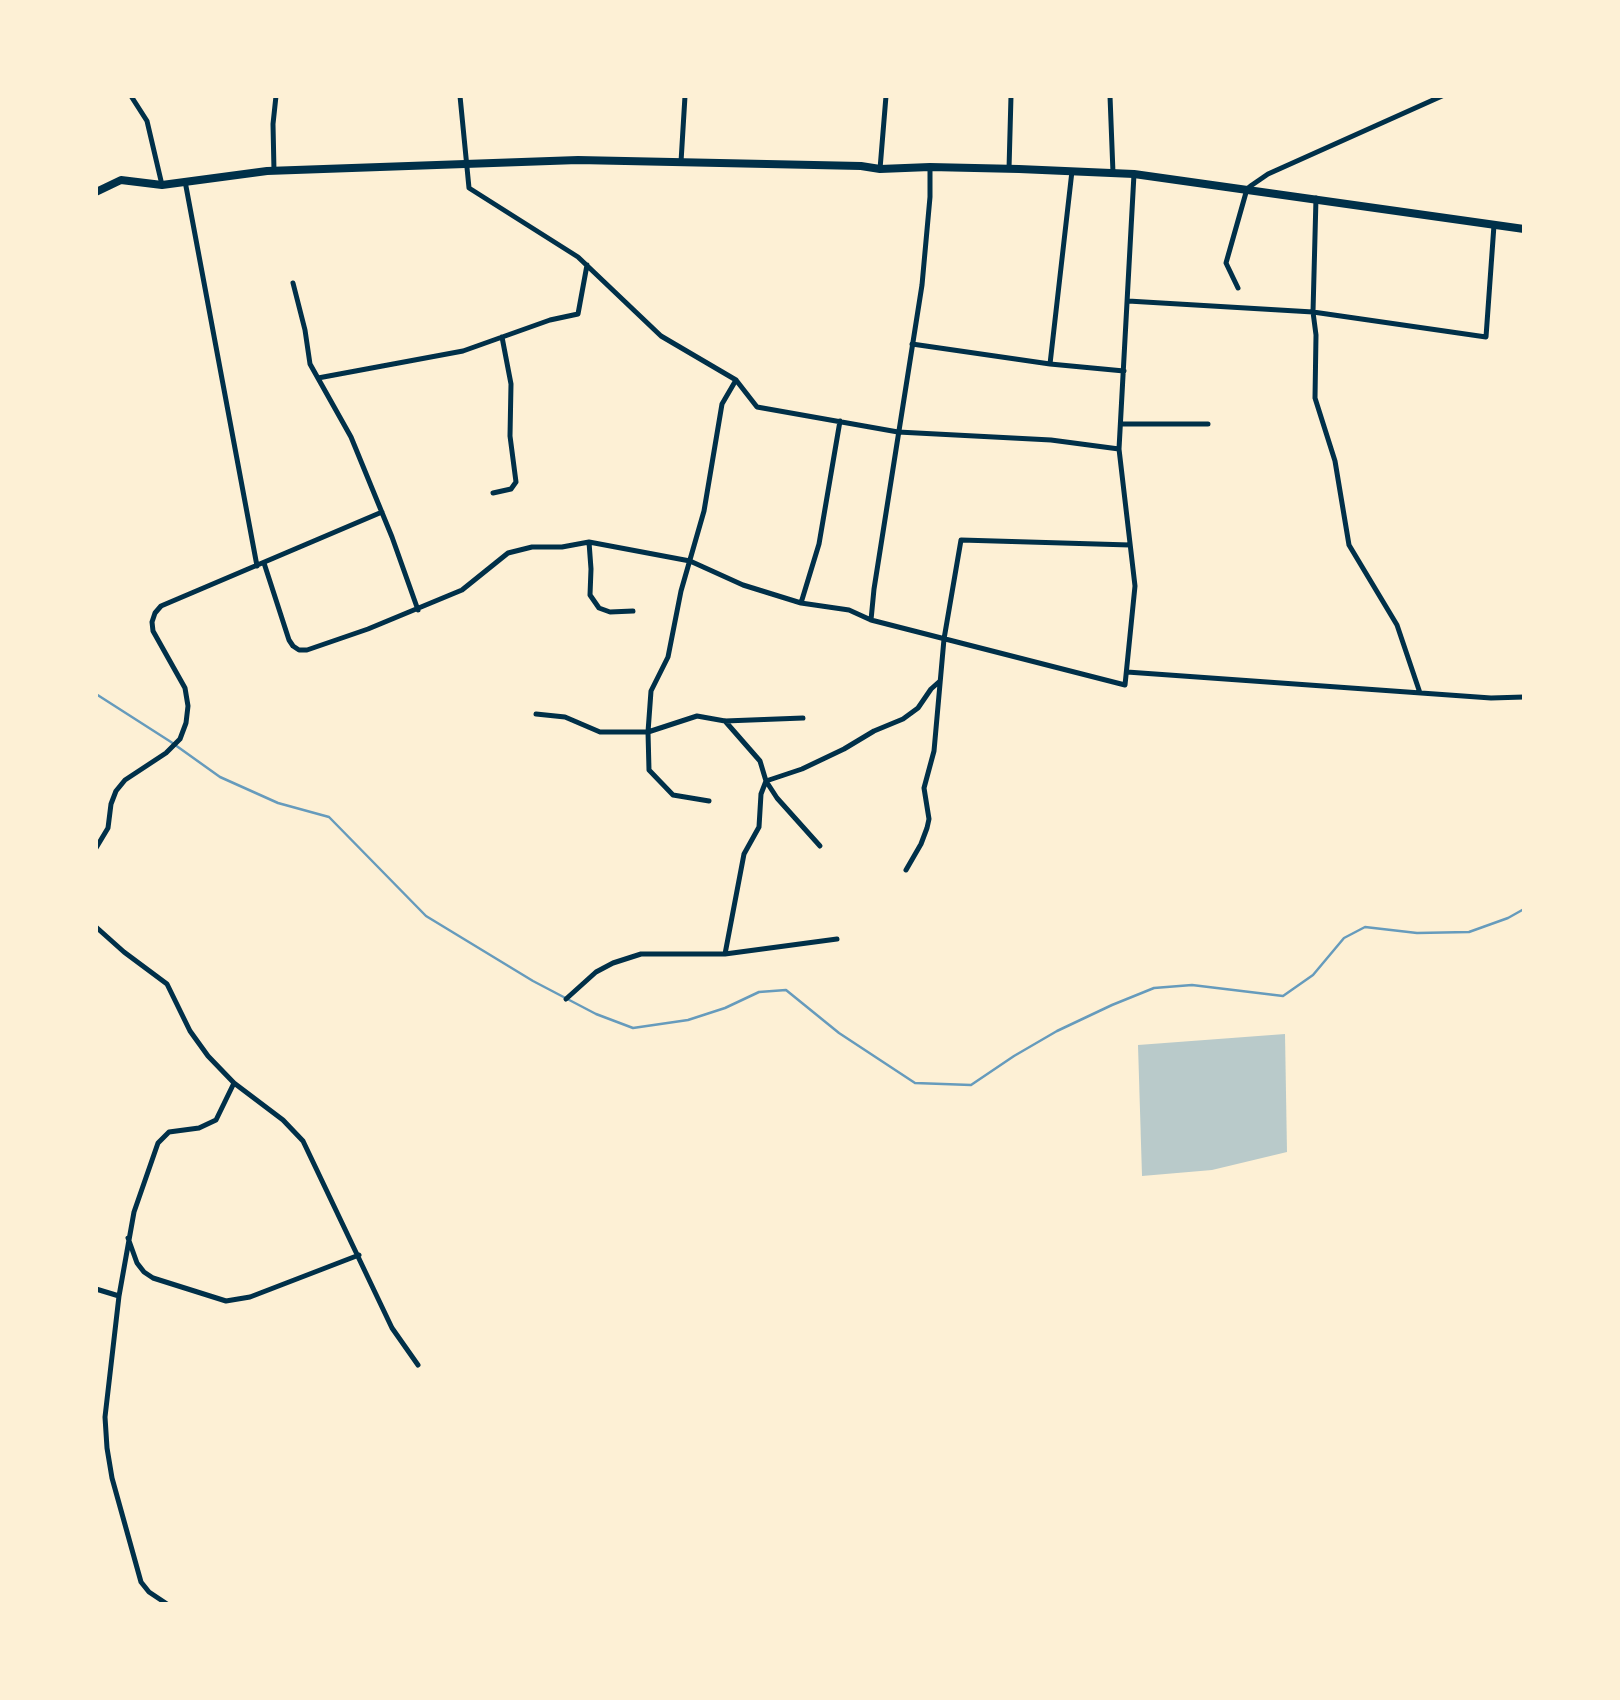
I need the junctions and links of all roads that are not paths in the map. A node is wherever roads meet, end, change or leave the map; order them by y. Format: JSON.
{"nodes":[{"id":1,"x":131,"y":96,"type":"edge"},
{"id":2,"x":276,"y":96,"type":"edge"},
{"id":3,"x":460,"y":96,"type":"edge"},
{"id":4,"x":685,"y":96,"type":"edge"},
{"id":5,"x":886,"y":96,"type":"edge"},
{"id":6,"x":1011,"y":96,"type":"edge"},
{"id":7,"x":1110,"y":96,"type":"edge"},
{"id":8,"x":1442,"y":96,"type":"edge"},
{"id":9,"x":681,"y":162,"type":"junction"},
{"id":10,"x":466,"y":163,"type":"junction"},
{"id":11,"x":930,"y":167,"type":"junction"},
{"id":12,"x":880,"y":169,"type":"junction"},
{"id":13,"x":1009,"y":169,"type":"junction"},
{"id":14,"x":274,"y":171,"type":"junction"},
{"id":15,"x":1072,"y":171,"type":"junction"},
{"id":16,"x":1113,"y":173,"type":"junction"},
{"id":17,"x":1134,"y":174,"type":"junction"},
{"id":18,"x":185,"y":181,"type":"junction"},
{"id":19,"x":162,"y":185,"type":"junction"},
{"id":20,"x":1247,"y":189,"type":"junction"},
{"id":21,"x":96,"y":192,"type":"edge"},
{"id":22,"x":1316,"y":198,"type":"junction"},
{"id":23,"x":1494,"y":224,"type":"junction"},
{"id":24,"x":1524,"y":229,"type":"edge"},
{"id":25,"x":587,"y":265,"type":"junction"},
{"id":26,"x":293,"y":283,"type":"dead end"},
{"id":27,"x":1238,"y":288,"type":"dead end"},
{"id":28,"x":1128,"y":301,"type":"junction"},
{"id":29,"x":1313,"y":312,"type":"junction"},
{"id":30,"x":502,"y":337,"type":"junction"},
{"id":31,"x":912,"y":344,"type":"junction"},
{"id":32,"x":1050,"y":364,"type":"junction"},
{"id":33,"x":1125,"y":371,"type":"junction"},
{"id":34,"x":318,"y":378,"type":"junction"},
{"id":35,"x":736,"y":380,"type":"junction"},
{"id":36,"x":839,"y":421,"type":"junction"},
{"id":37,"x":1122,"y":424,"type":"junction"},
{"id":38,"x":1208,"y":425,"type":"dead end"},
{"id":39,"x":898,"y":432,"type":"junction"},
{"id":40,"x":1119,"y":449,"type":"junction"},
{"id":41,"x":493,"y":493,"type":"dead end"},
{"id":42,"x":382,"y":513,"type":"junction"},
{"id":43,"x":589,"y":541,"type":"junction"},
{"id":44,"x":1130,"y":545,"type":"junction"},
{"id":45,"x":690,"y":561,"type":"junction"},
{"id":46,"x":264,"y":563,"type":"junction"},
{"id":47,"x":257,"y":566,"type":"junction"},
{"id":48,"x":801,"y":603,"type":"junction"},
{"id":49,"x":418,"y":610,"type":"junction"},
{"id":50,"x":633,"y":611,"type":"dead end"},
{"id":51,"x":871,"y":620,"type":"junction"},
{"id":52,"x":944,"y":639,"type":"junction"},
{"id":53,"x":1126,"y":672,"type":"junction"},
{"id":54,"x":940,"y":681,"type":"junction"},
{"id":55,"x":1420,"y":693,"type":"junction"},
{"id":56,"x":1524,"y":697,"type":"edge"},
{"id":57,"x":536,"y":714,"type":"dead end"},
{"id":58,"x":803,"y":718,"type":"dead end"},
{"id":59,"x":724,"y":721,"type":"junction"},
{"id":60,"x":648,"y":732,"type":"junction"},
{"id":61,"x":766,"y":782,"type":"junction"},
{"id":62,"x":709,"y":801,"type":"dead end"},
{"id":63,"x":820,"y":846,"type":"dead end"},
{"id":64,"x":96,"y":848,"type":"edge"},
{"id":65,"x":906,"y":870,"type":"dead end"},
{"id":66,"x":96,"y":926,"type":"edge"},
{"id":67,"x":837,"y":939,"type":"dead end"},
{"id":68,"x":725,"y":954,"type":"junction"},
{"id":69,"x":566,"y":999,"type":"dead end"},
{"id":70,"x":234,"y":1083,"type":"junction"},
{"id":71,"x":128,"y":1238,"type":"junction"},
{"id":72,"x":359,"y":1255,"type":"junction"},
{"id":73,"x":96,"y":1289,"type":"edge"},
{"id":74,"x":119,"y":1296,"type":"junction"},
{"id":75,"x":418,"y":1365,"type":"dead end"},
{"id":76,"x":167,"y":1604,"type":"edge"}],
"edges":[{"from":1,"to":19,"type":"street"},
{"from":2,"to":14,"type":"street"},
{"from":3,"to":10,"type":"street"},
{"from":4,"to":9,"type":"street"},
{"from":5,"to":12,"type":"street"},
{"from":6,"to":13,"type":"street"},
{"from":7,"to":16,"type":"street"},
{"from":8,"to":20,"type":"street"},
{"from":9,"to":10,"type":"main road"},
{"from":9,"to":12,"type":"main road"},
{"from":10,"to":14,"type":"main road"},
{"from":10,"to":25,"type":"street"},
{"from":11,"to":12,"type":"main road"},
{"from":11,"to":13,"type":"main road"},
{"from":11,"to":31,"type":"street"},
{"from":13,"to":15,"type":"main road"},
{"from":14,"to":18,"type":"main road"},
{"from":15,"to":16,"type":"main road"},
{"from":15,"to":32,"type":"street"},
{"from":16,"to":17,"type":"main road"},
{"from":17,"to":20,"type":"main road"},
{"from":17,"to":28,"type":"street"},
{"from":18,"to":19,"type":"main road"},
{"from":18,"to":47,"type":"street"},
{"from":19,"to":21,"type":"main road"},
{"from":20,"to":22,"type":"main road"},
{"from":20,"to":27,"type":"street"},
{"from":22,"to":23,"type":"main road"},
{"from":22,"to":29,"type":"street"},
{"from":23,"to":24,"type":"main road"},
{"from":23,"to":29,"type":"street"},
{"from":25,"to":30,"type":"street"},
{"from":25,"to":35,"type":"street"},
{"from":26,"to":34,"type":"street"},
{"from":28,"to":29,"type":"street"},
{"from":28,"to":33,"type":"street"},
{"from":29,"to":55,"type":"street"},
{"from":30,"to":34,"type":"street"},
{"from":30,"to":41,"type":"street"},
{"from":31,"to":32,"type":"street"},
{"from":31,"to":39,"type":"street"},
{"from":32,"to":33,"type":"street"},
{"from":33,"to":37,"type":"street"},
{"from":34,"to":42,"type":"street"},
{"from":35,"to":36,"type":"street"},
{"from":35,"to":45,"type":"street"},
{"from":36,"to":39,"type":"street"},
{"from":36,"to":48,"type":"street"},
{"from":37,"to":38,"type":"street"},
{"from":37,"to":40,"type":"street"},
{"from":39,"to":40,"type":"street"},
{"from":39,"to":51,"type":"street"},
{"from":40,"to":44,"type":"street"},
{"from":42,"to":46,"type":"street"},
{"from":42,"to":49,"type":"street"},
{"from":43,"to":45,"type":"street"},
{"from":43,"to":49,"type":"street"},
{"from":43,"to":50,"type":"street"},
{"from":44,"to":52,"type":"street"},
{"from":44,"to":53,"type":"street"},
{"from":45,"to":48,"type":"street"},
{"from":45,"to":60,"type":"street"},
{"from":46,"to":47,"type":"street"},
{"from":46,"to":49,"type":"street"},
{"from":47,"to":64,"type":"street"},
{"from":48,"to":51,"type":"street"},
{"from":51,"to":52,"type":"street"},
{"from":52,"to":53,"type":"street"},
{"from":52,"to":54,"type":"street"},
{"from":53,"to":55,"type":"street"},
{"from":54,"to":61,"type":"street"},
{"from":54,"to":65,"type":"street"},
{"from":55,"to":56,"type":"street"},
{"from":57,"to":60,"type":"street"},
{"from":58,"to":59,"type":"street"},
{"from":59,"to":60,"type":"street"},
{"from":59,"to":61,"type":"street"},
{"from":60,"to":62,"type":"street"},
{"from":61,"to":63,"type":"street"},
{"from":61,"to":68,"type":"street"},
{"from":66,"to":70,"type":"street"},
{"from":67,"to":68,"type":"street"},
{"from":68,"to":69,"type":"street"},
{"from":70,"to":71,"type":"street"},
{"from":70,"to":72,"type":"street"},
{"from":71,"to":72,"type":"street"},
{"from":71,"to":74,"type":"street"},
{"from":72,"to":75,"type":"street"},
{"from":73,"to":74,"type":"street"},
{"from":74,"to":76,"type":"street"}]}
